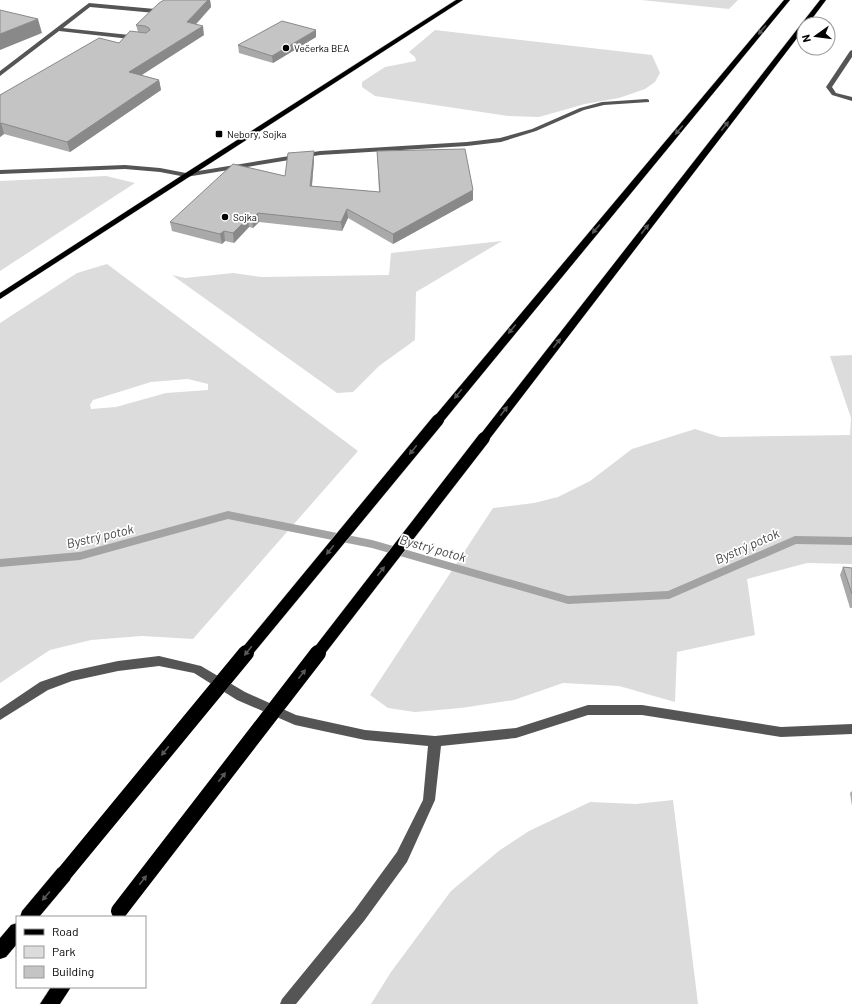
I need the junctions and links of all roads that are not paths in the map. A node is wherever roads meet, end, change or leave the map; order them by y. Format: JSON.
{"nodes":[{"id":1,"x":460,"y":0,"type":"edge"},
{"id":2,"x":788,"y":0,"type":"edge"},
{"id":3,"x":823,"y":0,"type":"edge"},
{"id":4,"x":155,"y":11,"type":"edge"},
{"id":5,"x":810,"y":16,"type":"edge"},
{"id":6,"x":57,"y":29,"type":"junction"},
{"id":7,"x":796,"y":34,"type":"edge"},
{"id":8,"x":147,"y":39,"type":"edge"},
{"id":9,"x":852,"y":52,"type":"edge"},
{"id":10,"x":0,"y":74,"type":"edge"},
{"id":11,"x":852,"y":99,"type":"edge"},
{"id":12,"x":647,"y":101,"type":"dead end"},
{"id":13,"x":0,"y":172,"type":"edge"},
{"id":14,"x":186,"y":175,"type":"junction"},
{"id":15,"x":0,"y":297,"type":"edge"},
{"id":16,"x":0,"y":715,"type":"edge"},
{"id":17,"x":852,"y":729,"type":"edge"},
{"id":18,"x":435,"y":741,"type":"junction"},
{"id":19,"x":117,"y":914,"type":"edge"},
{"id":20,"x":29,"y":916,"type":"edge"},
{"id":21,"x":16,"y":932,"type":"edge"},
{"id":22,"x":0,"y":951,"type":"edge"},
{"id":23,"x":61,"y":988,"type":"edge"},
{"id":24,"x":49,"y":1004,"type":"edge"},
{"id":25,"x":287,"y":1004,"type":"edge"}],
"edges":[{"from":1,"to":14,"type":"main road"},
{"from":2,"to":20,"type":"highway","one_way":true,"bridge":true},
{"from":3,"to":5,"type":"highway"},
{"from":4,"to":6,"type":"street"},
{"from":6,"to":8,"type":"street"},
{"from":6,"to":10,"type":"street"},
{"from":19,"to":7,"type":"highway","one_way":true,"bridge":true},
{"from":9,"to":11,"type":"street"},
{"from":12,"to":14,"type":"street"},
{"from":13,"to":14,"type":"street"},
{"from":14,"to":15,"type":"main road"},
{"from":16,"to":18,"type":"street"},
{"from":17,"to":18,"type":"street"},
{"from":18,"to":25,"type":"street"},
{"from":21,"to":22,"type":"highway"},
{"from":23,"to":24,"type":"highway"}]}
